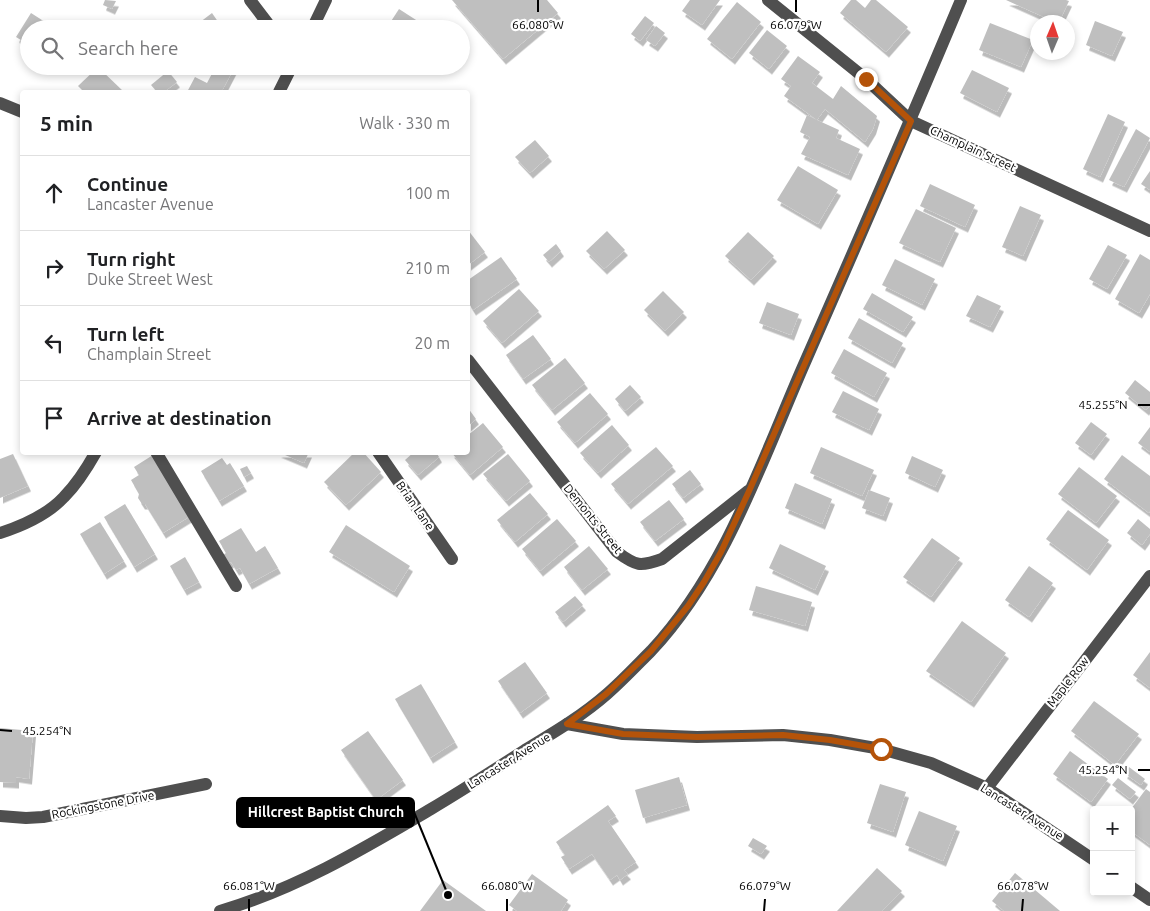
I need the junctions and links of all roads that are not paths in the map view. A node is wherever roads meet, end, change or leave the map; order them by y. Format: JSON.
{"nodes":[{"id":1,"x":250,"y":0,"type":"edge"},
{"id":2,"x":326,"y":0,"type":"edge"},
{"id":3,"x":768,"y":0,"type":"edge"},
{"id":4,"x":961,"y":0,"type":"edge"},
{"id":5,"x":265,"y":20,"type":"edge"},
{"id":6,"x":316,"y":20,"type":"edge"},
{"id":7,"x":288,"y":75,"type":"edge"},
{"id":8,"x":280,"y":90,"type":"edge"},
{"id":9,"x":0,"y":103,"type":"edge"},
{"id":10,"x":20,"y":111,"type":"edge"},
{"id":11,"x":911,"y":121,"type":"junction"},
{"id":12,"x":1150,"y":231,"type":"edge"},
{"id":13,"x":470,"y":363,"type":"edge"},
{"id":14,"x":94,"y":455,"type":"edge"},
{"id":15,"x":158,"y":455,"type":"edge"},
{"id":16,"x":380,"y":455,"type":"edge"},
{"id":17,"x":750,"y":489,"type":"junction"},
{"id":18,"x":0,"y":533,"type":"edge"},
{"id":19,"x":452,"y":559,"type":"dead end"},
{"id":20,"x":1150,"y":576,"type":"edge"},
{"id":21,"x":236,"y":586,"type":"dead end"},
{"id":22,"x":567,"y":724,"type":"junction"},
{"id":23,"x":206,"y":784,"type":"dead end"},
{"id":24,"x":987,"y":788,"type":"junction"},
{"id":25,"x":0,"y":816,"type":"edge"},
{"id":26,"x":1090,"y":857,"type":"edge"},
{"id":27,"x":1135,"y":890,"type":"edge"},
{"id":28,"x":1150,"y":900,"type":"edge"},
{"id":29,"x":220,"y":911,"type":"edge"}],
"edges":[{"from":1,"to":5,"type":"street"},
{"from":2,"to":6,"type":"street"},
{"from":3,"to":11,"type":"street","name":"Champlain Street"},
{"from":4,"to":11,"type":"street"},
{"from":7,"to":8,"type":"street"},
{"from":9,"to":10,"type":"street"},
{"from":11,"to":12,"type":"street","name":"Champlain Street"},
{"from":11,"to":17,"type":"street"},
{"from":13,"to":17,"type":"street","name":"Demonts Street"},
{"from":14,"to":18,"type":"street"},
{"from":15,"to":21,"type":"street"},
{"from":16,"to":19,"type":"street","name":"Brian Lane"},
{"from":17,"to":22,"type":"street"},
{"from":20,"to":24,"type":"street","name":"Maple Row"},
{"from":22,"to":24,"type":"street","name":"Lancaster Avenue"},
{"from":22,"to":29,"type":"street","name":"Lancaster Avenue"},
{"from":23,"to":25,"type":"street","name":"Rockingstone Drive"},
{"from":24,"to":26,"type":"street","name":"Lancaster Avenue"},
{"from":27,"to":28,"type":"street"}]}
